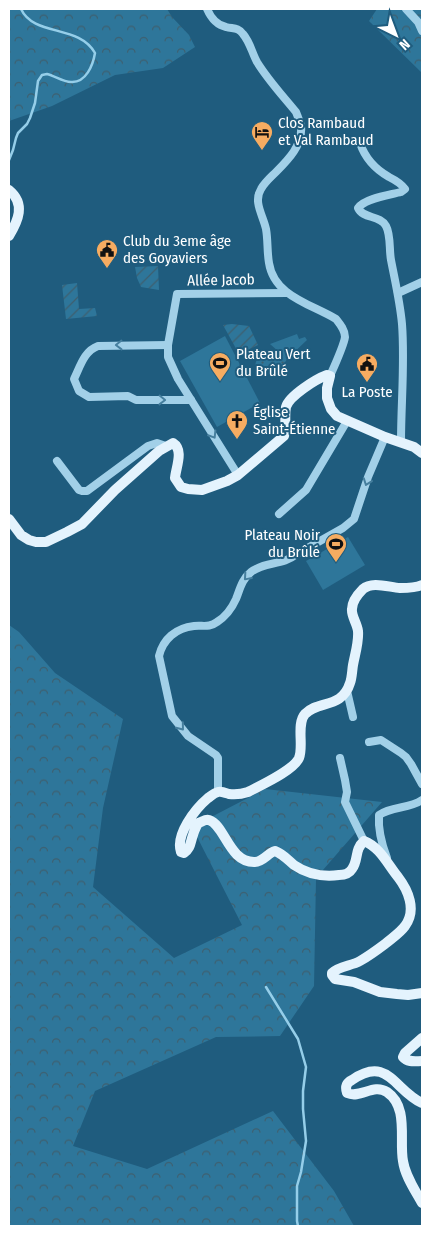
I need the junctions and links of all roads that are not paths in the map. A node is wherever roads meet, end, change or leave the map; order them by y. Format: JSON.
{"nodes":[{"id":1,"x":208,"y":9,"type":"edge"},
{"id":2,"x":406,"y":9,"type":"edge"},
{"id":3,"x":422,"y":31,"type":"edge"},
{"id":4,"x":360,"y":143,"type":"dead end"},
{"id":5,"x":9,"y":190,"type":"edge"},
{"id":6,"x":9,"y":236,"type":"edge"},
{"id":7,"x":422,"y":282,"type":"edge"},
{"id":8,"x":287,"y":293,"type":"junction"},
{"id":9,"x":398,"y":294,"type":"junction"},
{"id":10,"x":168,"y":345,"type":"junction"},
{"id":11,"x":330,"y":376,"type":"junction"},
{"id":12,"x":191,"y":400,"type":"junction"},
{"id":13,"x":348,"y":421,"type":"junction"},
{"id":14,"x":385,"y":437,"type":"junction"},
{"id":15,"x":401,"y":442,"type":"junction"},
{"id":16,"x":166,"y":446,"type":"junction"},
{"id":17,"x":422,"y":453,"type":"edge"},
{"id":18,"x":57,"y":461,"type":"dead end"},
{"id":19,"x":238,"y":475,"type":"junction"},
{"id":20,"x":279,"y":514,"type":"dead end"},
{"id":21,"x":9,"y":518,"type":"edge"},
{"id":22,"x":422,"y":585,"type":"edge"},
{"id":23,"x":347,"y":691,"type":"junction"},
{"id":24,"x":353,"y":717,"type":"dead end"},
{"id":25,"x":369,"y":742,"type":"dead end"},
{"id":26,"x":340,"y":758,"type":"dead end"},
{"id":27,"x":422,"y":784,"type":"edge"},
{"id":28,"x":218,"y":792,"type":"junction"},
{"id":29,"x":422,"y":800,"type":"edge"},
{"id":30,"x":364,"y":841,"type":"junction"},
{"id":31,"x":391,"y":869,"type":"junction"},
{"id":32,"x":422,"y":993,"type":"edge"},
{"id":33,"x":422,"y":1038,"type":"edge"},
{"id":34,"x":422,"y":1061,"type":"edge"},
{"id":35,"x":422,"y":1103,"type":"edge"},
{"id":36,"x":422,"y":1203,"type":"edge"}],
"edges":[{"from":1,"to":8,"type":"street"},
{"from":2,"to":3,"type":"street"},
{"from":4,"to":9,"type":"street"},
{"from":5,"to":6,"type":"main road"},
{"from":7,"to":9,"type":"street"},
{"from":8,"to":10,"type":"street","name":"Allée Jacob"},
{"from":8,"to":11,"type":"street"},
{"from":9,"to":15,"type":"street"},
{"from":10,"to":12,"type":"street","name":"Allée Jacob"},
{"from":10,"to":12,"type":"street","one_way":true},
{"from":11,"to":13,"type":"main road"},
{"from":11,"to":19,"type":"main road"},
{"from":12,"to":19,"type":"street","name":"Allée Jacob","one_way":true},
{"from":13,"to":14,"type":"main road"},
{"from":13,"to":20,"type":"street"},
{"from":14,"to":15,"type":"main road"},
{"from":14,"to":28,"type":"street","one_way":true},
{"from":15,"to":17,"type":"main road"},
{"from":16,"to":18,"type":"street"},
{"from":16,"to":19,"type":"main road"},
{"from":16,"to":21,"type":"main road"},
{"from":22,"to":23,"type":"main road"},
{"from":23,"to":24,"type":"street"},
{"from":23,"to":28,"type":"main road"},
{"from":25,"to":27,"type":"street"},
{"from":26,"to":30,"type":"street"},
{"from":28,"to":30,"type":"main road"},
{"from":29,"to":31,"type":"street"},
{"from":30,"to":31,"type":"main road"},
{"from":31,"to":32,"type":"main road"},
{"from":33,"to":34,"type":"main road"},
{"from":35,"to":36,"type":"main road"}]}
